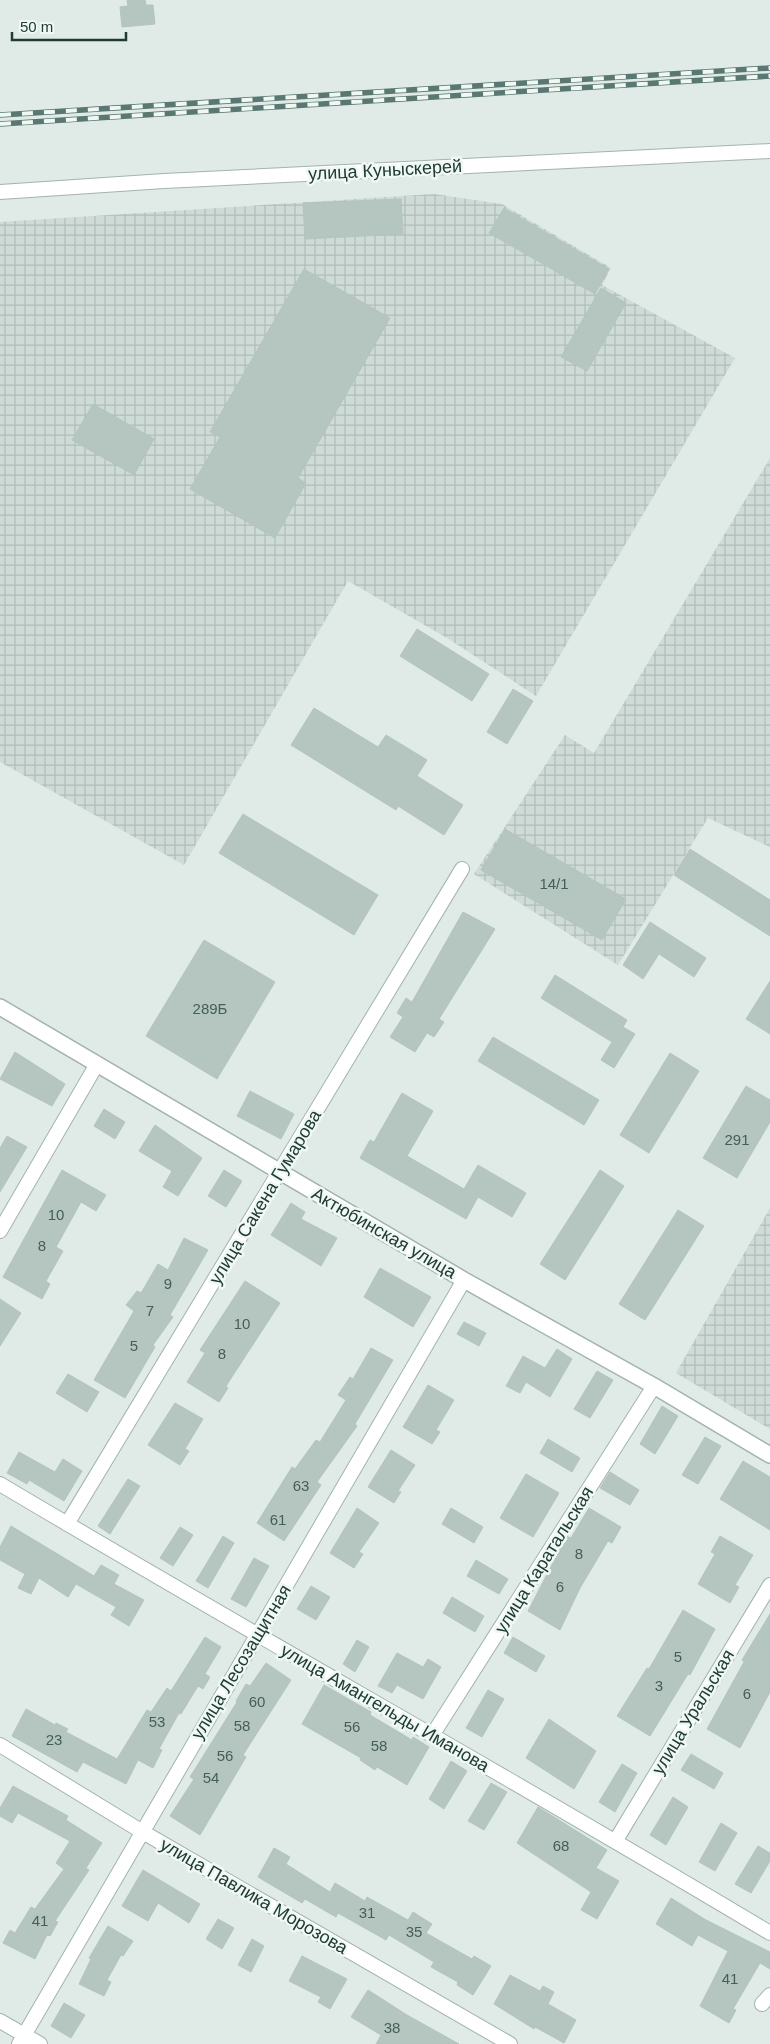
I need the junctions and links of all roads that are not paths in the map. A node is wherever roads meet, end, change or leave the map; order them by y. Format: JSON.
{"nodes":[{"id":1,"x":770,"y":151,"type":"edge"},
{"id":2,"x":0,"y":192,"type":"edge"},
{"id":3,"x":462,"y":869,"type":"dead end"},
{"id":4,"x":0,"y":1007,"type":"edge"},
{"id":5,"x":97,"y":1064,"type":"junction"},
{"id":6,"x":281,"y":1172,"type":"junction"},
{"id":7,"x":0,"y":1231,"type":"edge"},
{"id":8,"x":464,"y":1280,"type":"junction"},
{"id":9,"x":654,"y":1386,"type":"junction"},
{"id":10,"x":770,"y":1455,"type":"edge"},
{"id":11,"x":0,"y":1484,"type":"edge"},
{"id":12,"x":67,"y":1524,"type":"junction"},
{"id":13,"x":770,"y":1584,"type":"edge"},
{"id":14,"x":257,"y":1635,"type":"junction"},
{"id":15,"x":433,"y":1734,"type":"junction"},
{"id":16,"x":0,"y":1745,"type":"edge"},
{"id":17,"x":141,"y":1831,"type":"junction"},
{"id":18,"x":616,"y":1840,"type":"junction"},
{"id":19,"x":770,"y":1933,"type":"edge"},
{"id":20,"x":0,"y":2021,"type":"edge"},
{"id":21,"x":21,"y":2040,"type":"edge"},
{"id":22,"x":40,"y":2044,"type":"edge"},
{"id":23,"x":510,"y":2044,"type":"edge"}],
"edges":[{"from":1,"to":2,"type":"street","name":"улица Куныскерей"},
{"from":3,"to":6,"type":"street","name":"улица Сакена Гумарова"},
{"from":4,"to":5,"type":"street","name":"Актюбинская улица"},
{"from":5,"to":6,"type":"street","name":"Актюбинская улица"},
{"from":5,"to":7,"type":"street"},
{"from":6,"to":8,"type":"street","name":"Актюбинская улица"},
{"from":6,"to":12,"type":"street","name":"улица Сакена Гумарова"},
{"from":8,"to":9,"type":"street","name":"Актюбинская улица"},
{"from":8,"to":14,"type":"street","name":"улица Лесозащитная"},
{"from":9,"to":10,"type":"street","name":"Актюбинская улица"},
{"from":9,"to":15,"type":"street","name":"улица Каратальская"},
{"from":11,"to":12,"type":"street","name":"улица Амангельды Иманова"},
{"from":12,"to":14,"type":"street","name":"улица Амангельды Иманова"},
{"from":13,"to":18,"type":"street","name":"улица Уральская"},
{"from":14,"to":15,"type":"street","name":"улица Амангельды Иманова"},
{"from":14,"to":17,"type":"street","name":"улица Лесозащитная"},
{"from":15,"to":18,"type":"street","name":"улица Амангельды Иманова"},
{"from":16,"to":17,"type":"street","name":"улица Павлика Морозова"},
{"from":17,"to":21,"type":"street","name":"улица Лесозащитная"},
{"from":17,"to":23,"type":"street","name":"улица Павлика Морозова"},
{"from":18,"to":19,"type":"street","name":"улица Амангельды Иманова"},
{"from":20,"to":21,"type":"street"},
{"from":21,"to":22,"type":"street"}]}
